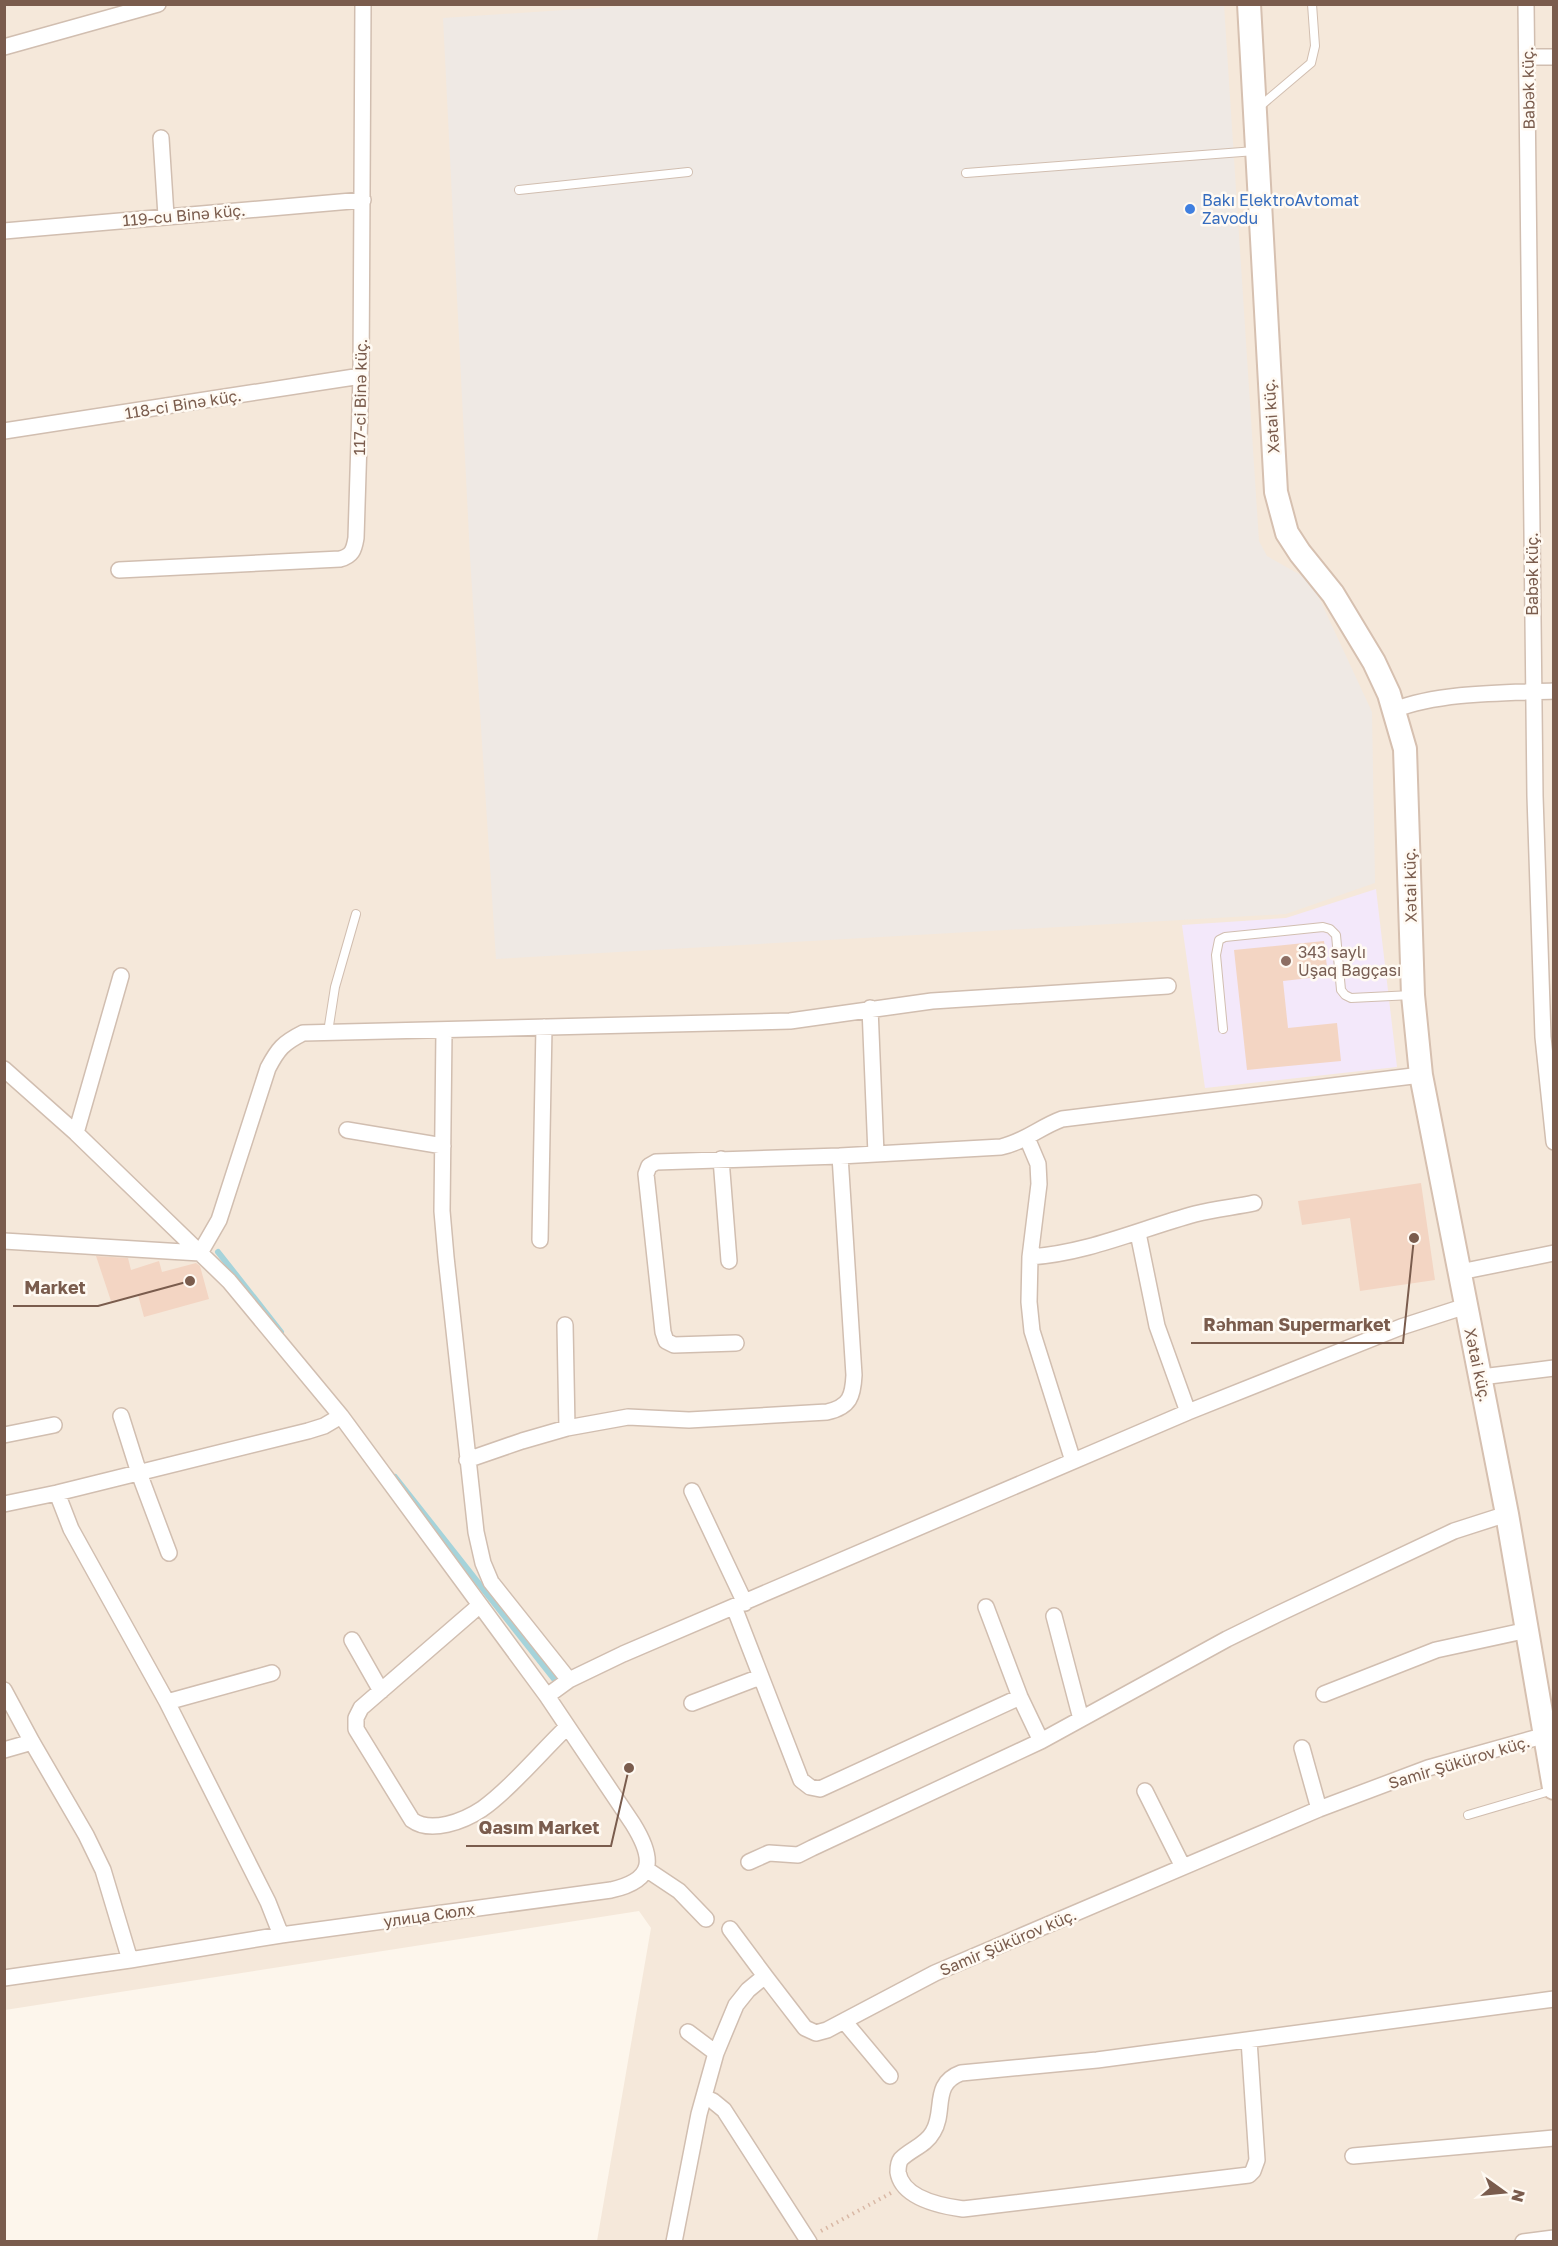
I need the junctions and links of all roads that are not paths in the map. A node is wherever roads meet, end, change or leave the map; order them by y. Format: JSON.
{"nodes":[{"id":1,"x":158,"y":4,"type":"edge"},
{"id":2,"x":363,"y":4,"type":"edge"},
{"id":3,"x":1249,"y":4,"type":"edge"},
{"id":4,"x":1312,"y":4,"type":"edge"},
{"id":5,"x":1526,"y":4,"type":"edge"},
{"id":6,"x":4,"y":47,"type":"edge"},
{"id":7,"x":1528,"y":57,"type":"junction"},
{"id":8,"x":1554,"y":57,"type":"edge"},
{"id":9,"x":1254,"y":111,"type":"junction"},
{"id":10,"x":161,"y":138,"type":"dead end"},
{"id":11,"x":1256,"y":150,"type":"junction"},
{"id":12,"x":688,"y":172,"type":"dead end"},
{"id":13,"x":966,"y":173,"type":"dead end"},
{"id":14,"x":519,"y":190,"type":"dead end"},
{"id":15,"x":363,"y":200,"type":"junction"},
{"id":16,"x":166,"y":216,"type":"junction"},
{"id":17,"x":4,"y":231,"type":"edge"},
{"id":18,"x":361,"y":376,"type":"junction"},
{"id":19,"x":4,"y":431,"type":"edge"},
{"id":20,"x":119,"y":570,"type":"dead end"},
{"id":21,"x":1554,"y":691,"type":"edge"},
{"id":22,"x":1533,"y":692,"type":"junction"},
{"id":23,"x":1394,"y":710,"type":"junction"},
{"id":24,"x":356,"y":914,"type":"dead end"},
{"id":25,"x":121,"y":976,"type":"dead end"},
{"id":26,"x":1168,"y":986,"type":"dead end"},
{"id":27,"x":1413,"y":995,"type":"junction"},
{"id":28,"x":870,"y":1008,"type":"junction"},
{"id":29,"x":544,"y":1027,"type":"junction"},
{"id":30,"x":1223,"y":1029,"type":"dead end"},
{"id":31,"x":444,"y":1031,"type":"junction"},
{"id":32,"x":328,"y":1032,"type":"junction"},
{"id":33,"x":4,"y":1070,"type":"edge"},
{"id":34,"x":1421,"y":1075,"type":"junction"},
{"id":35,"x":347,"y":1130,"type":"dead end"},
{"id":36,"x":76,"y":1133,"type":"junction"},
{"id":37,"x":1027,"y":1138,"type":"junction"},
{"id":38,"x":1554,"y":1142,"type":"edge"},
{"id":39,"x":443,"y":1146,"type":"junction"},
{"id":40,"x":876,"y":1154,"type":"junction"},
{"id":41,"x":840,"y":1156,"type":"junction"},
{"id":42,"x":721,"y":1160,"type":"junction"},
{"id":43,"x":1254,"y":1203,"type":"dead end"},
{"id":44,"x":1138,"y":1233,"type":"junction"},
{"id":45,"x":540,"y":1240,"type":"dead end"},
{"id":46,"x":4,"y":1241,"type":"edge"},
{"id":47,"x":200,"y":1253,"type":"junction"},
{"id":48,"x":1554,"y":1253,"type":"edge"},
{"id":49,"x":1030,"y":1257,"type":"junction"},
{"id":50,"x":729,"y":1261,"type":"dead end"},
{"id":51,"x":1460,"y":1272,"type":"junction"},
{"id":52,"x":1466,"y":1306,"type":"junction"},
{"id":53,"x":565,"y":1325,"type":"dead end"},
{"id":54,"x":736,"y":1343,"type":"dead end"},
{"id":55,"x":1554,"y":1368,"type":"edge"},
{"id":56,"x":1481,"y":1377,"type":"junction"},
{"id":57,"x":1188,"y":1412,"type":"junction"},
{"id":58,"x":121,"y":1416,"type":"dead end"},
{"id":59,"x":341,"y":1416,"type":"junction"},
{"id":60,"x":54,"y":1425,"type":"dead end"},
{"id":61,"x":567,"y":1428,"type":"junction"},
{"id":62,"x":4,"y":1435,"type":"edge"},
{"id":63,"x":468,"y":1460,"type":"junction"},
{"id":64,"x":1073,"y":1461,"type":"junction"},
{"id":65,"x":139,"y":1473,"type":"junction"},
{"id":66,"x":692,"y":1491,"type":"dead end"},
{"id":67,"x":57,"y":1493,"type":"junction"},
{"id":68,"x":4,"y":1504,"type":"edge"},
{"id":69,"x":1507,"y":1514,"type":"junction"},
{"id":70,"x":169,"y":1552,"type":"dead end"},
{"id":71,"x":480,"y":1605,"type":"junction"},
{"id":72,"x":740,"y":1605,"type":"junction"},
{"id":73,"x":986,"y":1606,"type":"dead end"},
{"id":74,"x":1054,"y":1616,"type":"dead end"},
{"id":75,"x":1528,"y":1630,"type":"junction"},
{"id":76,"x":352,"y":1640,"type":"dead end"},
{"id":77,"x":272,"y":1673,"type":"dead end"},
{"id":78,"x":760,"y":1677,"type":"junction"},
{"id":79,"x":569,"y":1680,"type":"junction"},
{"id":80,"x":4,"y":1690,"type":"edge"},
{"id":81,"x":381,"y":1691,"type":"junction"},
{"id":82,"x":1324,"y":1694,"type":"dead end"},
{"id":83,"x":547,"y":1696,"type":"junction"},
{"id":84,"x":1020,"y":1697,"type":"junction"},
{"id":85,"x":167,"y":1702,"type":"junction"},
{"id":86,"x":692,"y":1703,"type":"dead end"},
{"id":87,"x":1082,"y":1719,"type":"junction"},
{"id":88,"x":567,"y":1727,"type":"junction"},
{"id":89,"x":1546,"y":1735,"type":"junction"},
{"id":90,"x":1041,"y":1741,"type":"junction"},
{"id":91,"x":32,"y":1742,"type":"junction"},
{"id":92,"x":1302,"y":1748,"type":"dead end"},
{"id":93,"x":4,"y":1750,"type":"edge"},
{"id":94,"x":1554,"y":1789,"type":"edge"},
{"id":95,"x":1145,"y":1791,"type":"dead end"},
{"id":96,"x":1318,"y":1809,"type":"junction"},
{"id":97,"x":1468,"y":1815,"type":"dead end"},
{"id":98,"x":749,"y":1862,"type":"dead end"},
{"id":99,"x":1183,"y":1867,"type":"junction"},
{"id":100,"x":646,"y":1869,"type":"junction"},
{"id":101,"x":706,"y":1919,"type":"dead end"},
{"id":102,"x":730,"y":1929,"type":"dead end"},
{"id":103,"x":281,"y":1935,"type":"junction"},
{"id":104,"x":130,"y":1960,"type":"junction"},
{"id":105,"x":765,"y":1976,"type":"junction"},
{"id":106,"x":4,"y":1978,"type":"edge"},
{"id":107,"x":1554,"y":1999,"type":"edge"},
{"id":108,"x":844,"y":2021,"type":"junction"},
{"id":109,"x":688,"y":2032,"type":"dead end"},
{"id":110,"x":1249,"y":2040,"type":"junction"},
{"id":111,"x":716,"y":2053,"type":"junction"},
{"id":112,"x":890,"y":2076,"type":"dead end"},
{"id":113,"x":704,"y":2097,"type":"junction"},
{"id":114,"x":1554,"y":2138,"type":"edge"},
{"id":115,"x":1353,"y":2156,"type":"dead end"},
{"id":116,"x":1554,"y":2238,"type":"edge"},
{"id":117,"x":808,"y":2240,"type":"edge"},
{"id":118,"x":674,"y":2241,"type":"edge"},
{"id":119,"x":1523,"y":2241,"type":"edge"}],
"edges":[{"from":1,"to":6,"type":"street"},
{"from":2,"to":15,"type":"street","name":"117-ci Binə küç."},
{"from":3,"to":9,"type":"street","name":"Xətai küç."},
{"from":4,"to":9,"type":"lane"},
{"from":5,"to":7,"type":"street","name":"Babək küç."},
{"from":7,"to":8,"type":"street"},
{"from":7,"to":22,"type":"street","name":"Babək küç."},
{"from":9,"to":11,"type":"street","name":"Xətai küç."},
{"from":10,"to":16,"type":"street"},
{"from":11,"to":13,"type":"lane"},
{"from":11,"to":23,"type":"street","name":"Xətai küç."},
{"from":12,"to":14,"type":"lane"},
{"from":15,"to":16,"type":"street","name":"119-cu Binə küç."},
{"from":15,"to":18,"type":"street","name":"117-ci Binə küç."},
{"from":16,"to":17,"type":"street","name":"119-cu Binə küç."},
{"from":18,"to":19,"type":"street","name":"118-ci Binə küç."},
{"from":18,"to":20,"type":"street","name":"117-ci Binə küç."},
{"from":21,"to":22,"type":"street"},
{"from":22,"to":23,"type":"street"},
{"from":22,"to":38,"type":"street","name":"Babək küç."},
{"from":23,"to":27,"type":"street","name":"Xətai küç."},
{"from":24,"to":32,"type":"lane"},
{"from":25,"to":36,"type":"street"},
{"from":26,"to":28,"type":"street"},
{"from":27,"to":30,"type":"lane"},
{"from":27,"to":34,"type":"street","name":"Xətai küç."},
{"from":28,"to":29,"type":"street"},
{"from":28,"to":40,"type":"street"},
{"from":29,"to":31,"type":"street"},
{"from":29,"to":45,"type":"street"},
{"from":31,"to":32,"type":"street"},
{"from":31,"to":39,"type":"street"},
{"from":32,"to":47,"type":"street"},
{"from":33,"to":36,"type":"street"},
{"from":34,"to":37,"type":"street"},
{"from":34,"to":51,"type":"street","name":"Xətai küç."},
{"from":35,"to":39,"type":"street"},
{"from":36,"to":47,"type":"street"},
{"from":37,"to":40,"type":"street"},
{"from":37,"to":49,"type":"street"},
{"from":39,"to":63,"type":"street"},
{"from":40,"to":41,"type":"street"},
{"from":41,"to":42,"type":"street"},
{"from":41,"to":61,"type":"street"},
{"from":42,"to":50,"type":"street"},
{"from":42,"to":54,"type":"street"},
{"from":43,"to":44,"type":"street"},
{"from":44,"to":49,"type":"street"},
{"from":44,"to":57,"type":"street"},
{"from":46,"to":47,"type":"street"},
{"from":47,"to":59,"type":"street"},
{"from":48,"to":51,"type":"street"},
{"from":49,"to":64,"type":"street"},
{"from":51,"to":52,"type":"street","name":"Xətai küç."},
{"from":52,"to":56,"type":"street","name":"Xətai küç."},
{"from":52,"to":57,"type":"street"},
{"from":53,"to":61,"type":"street"},
{"from":55,"to":56,"type":"street"},
{"from":56,"to":69,"type":"street","name":"Xətai küç."},
{"from":57,"to":64,"type":"street"},
{"from":58,"to":65,"type":"street"},
{"from":59,"to":65,"type":"street"},
{"from":59,"to":71,"type":"street"},
{"from":60,"to":62,"type":"street"},
{"from":61,"to":63,"type":"street"},
{"from":63,"to":79,"type":"street"},
{"from":64,"to":72,"type":"street"},
{"from":65,"to":67,"type":"street"},
{"from":65,"to":70,"type":"street"},
{"from":66,"to":72,"type":"street"},
{"from":67,"to":68,"type":"street"},
{"from":67,"to":85,"type":"street"},
{"from":69,"to":75,"type":"street","name":"Xətai küç."},
{"from":69,"to":87,"type":"street"},
{"from":71,"to":81,"type":"street"},
{"from":71,"to":83,"type":"street"},
{"from":72,"to":78,"type":"street"},
{"from":72,"to":79,"type":"street"},
{"from":73,"to":84,"type":"street"},
{"from":74,"to":87,"type":"street"},
{"from":75,"to":82,"type":"street"},
{"from":75,"to":89,"type":"street","name":"Xətai küç."},
{"from":76,"to":81,"type":"street"},
{"from":77,"to":85,"type":"street"},
{"from":78,"to":84,"type":"street"},
{"from":78,"to":86,"type":"street"},
{"from":79,"to":83,"type":"street"},
{"from":80,"to":91,"type":"street"},
{"from":81,"to":88,"type":"street"},
{"from":83,"to":88,"type":"street"},
{"from":84,"to":90,"type":"street"},
{"from":85,"to":103,"type":"street"},
{"from":87,"to":90,"type":"street"},
{"from":88,"to":100,"type":"street"},
{"from":89,"to":94,"type":"street","name":"Xətai küç."},
{"from":89,"to":96,"type":"street","name":"Samir Şükürov küç."},
{"from":90,"to":98,"type":"street"},
{"from":91,"to":93,"type":"street"},
{"from":91,"to":104,"type":"street"},
{"from":92,"to":96,"type":"street"},
{"from":94,"to":97,"type":"lane"},
{"from":95,"to":99,"type":"street"},
{"from":96,"to":99,"type":"street","name":"Samir Şükürov küç."},
{"from":99,"to":108,"type":"street","name":"Samir Şükürov küç."},
{"from":100,"to":101,"type":"street"},
{"from":100,"to":103,"type":"street","name":"улица Сюлх"},
{"from":102,"to":105,"type":"street","name":"Samir Şükürov küç."},
{"from":103,"to":104,"type":"street","name":"улица Сюлх"},
{"from":104,"to":106,"type":"street","name":"улица Сюлх"},
{"from":105,"to":108,"type":"street","name":"Samir Şükürov küç."},
{"from":105,"to":111,"type":"street"},
{"from":107,"to":110,"type":"street"},
{"from":108,"to":112,"type":"street"},
{"from":109,"to":111,"type":"street"},
{"from":110,"to":110,"type":"street"},
{"from":111,"to":113,"type":"street"},
{"from":113,"to":117,"type":"street"},
{"from":113,"to":118,"type":"street"},
{"from":114,"to":115,"type":"street"},
{"from":116,"to":119,"type":"street"}]}
